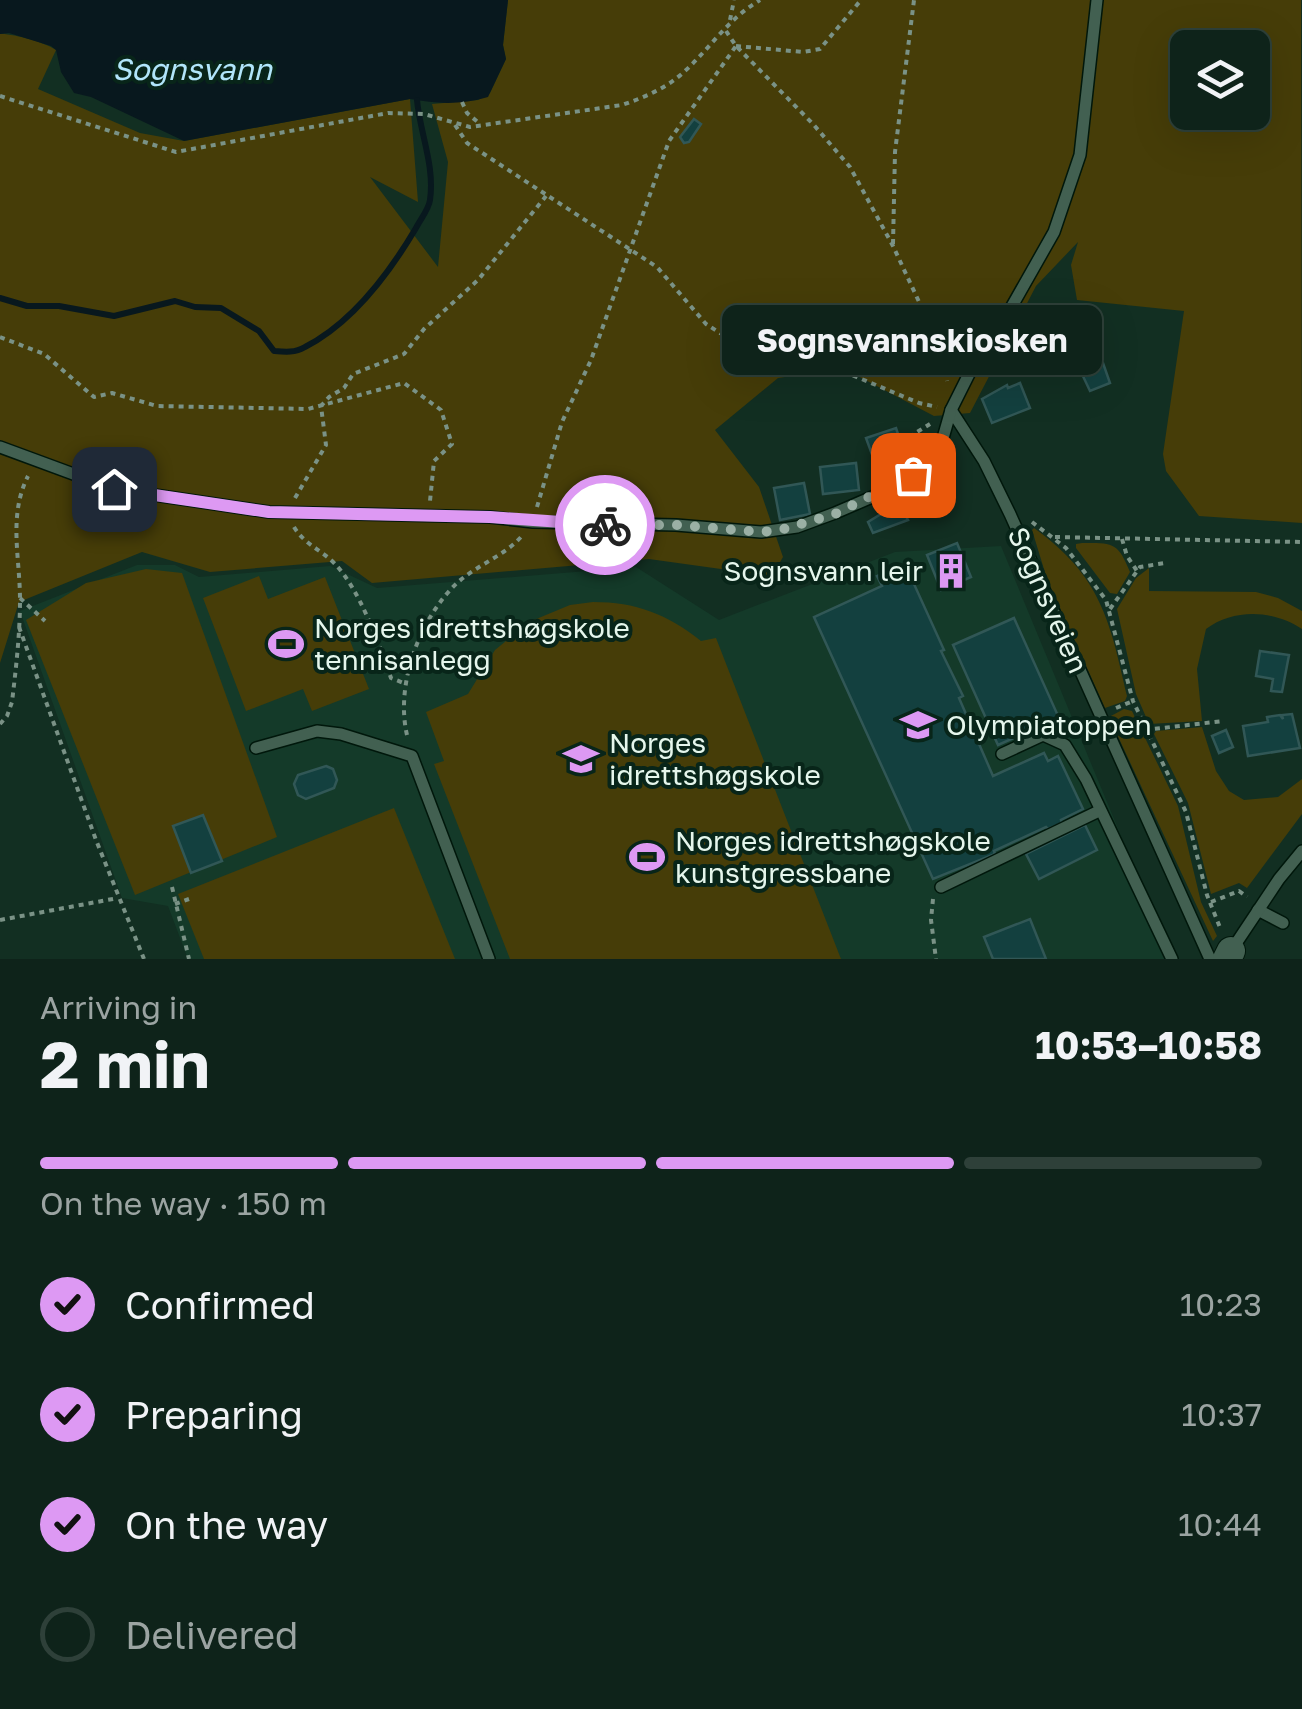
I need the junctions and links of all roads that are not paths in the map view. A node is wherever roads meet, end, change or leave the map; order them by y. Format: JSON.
{"nodes":[{"id":1,"x":1097,"y":0,"type":"edge"},
{"id":2,"x":951,"y":410,"type":"junction"},
{"id":3,"x":0,"y":447,"type":"edge"},
{"id":4,"x":256,"y":748,"type":"dead end"},
{"id":5,"x":1002,"y":754,"type":"dead end"},
{"id":6,"x":1100,"y":811,"type":"junction"},
{"id":7,"x":1302,"y":851,"type":"edge"},
{"id":8,"x":940,"y":886,"type":"road end"},
{"id":9,"x":1258,"y":910,"type":"junction"},
{"id":10,"x":1283,"y":923,"type":"dead end"},
{"id":11,"x":1223,"y":951,"type":"edge"},
{"id":12,"x":1166,"y":958,"type":"edge"},
{"id":13,"x":488,"y":959,"type":"edge"}],
"edges":[{"from":1,"to":2,"type":"lane"},
{"from":2,"to":3,"type":"lane"},
{"from":2,"to":11,"type":"lane","name":"Sognsveien"},
{"from":4,"to":13,"type":"lane"},
{"from":5,"to":6,"type":"lane"},
{"from":6,"to":8,"type":"lane"},
{"from":6,"to":12,"type":"lane"},
{"from":7,"to":9,"type":"lane"},
{"from":9,"to":10,"type":"lane"},
{"from":9,"to":11,"type":"lane"}]}
